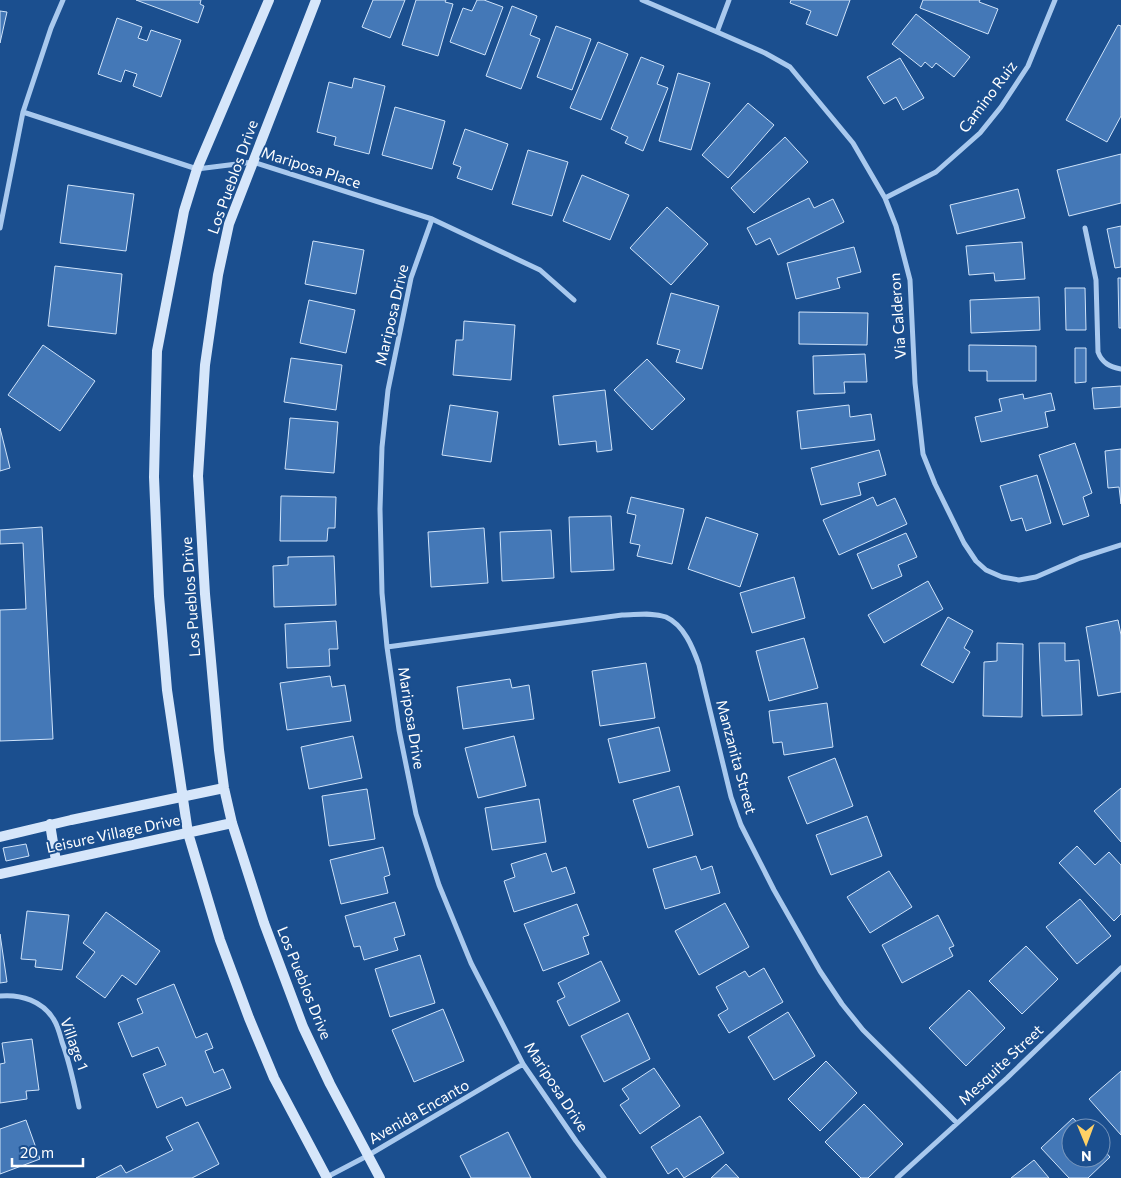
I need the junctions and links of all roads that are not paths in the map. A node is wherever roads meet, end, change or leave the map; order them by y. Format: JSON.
{"nodes":[{"id":1,"x":63,"y":0,"type":"edge"},
{"id":2,"x":269,"y":0,"type":"edge"},
{"id":3,"x":316,"y":0,"type":"edge"},
{"id":4,"x":642,"y":0,"type":"edge"},
{"id":5,"x":729,"y":0,"type":"edge"},
{"id":6,"x":1055,"y":0,"type":"edge"},
{"id":7,"x":717,"y":32,"type":"junction"},
{"id":8,"x":23,"y":112,"type":"junction"},
{"id":9,"x":253,"y":162,"type":"junction"},
{"id":10,"x":197,"y":169,"type":"junction"},
{"id":11,"x":885,"y":198,"type":"junction"},
{"id":12,"x":432,"y":219,"type":"junction"},
{"id":13,"x":0,"y":228,"type":"edge"},
{"id":14,"x":1085,"y":228,"type":"dead end"},
{"id":15,"x":574,"y":300,"type":"dead end"},
{"id":16,"x":1121,"y":368,"type":"edge"},
{"id":17,"x":1121,"y":545,"type":"edge"},
{"id":18,"x":387,"y":647,"type":"junction"},
{"id":19,"x":224,"y":788,"type":"junction"},
{"id":20,"x":182,"y":797,"type":"junction"},
{"id":21,"x":232,"y":823,"type":"junction"},
{"id":22,"x":50,"y":824,"type":"junction"},
{"id":23,"x":188,"y":833,"type":"junction"},
{"id":24,"x":0,"y":837,"type":"edge"},
{"id":25,"x":56,"y":861,"type":"junction"},
{"id":26,"x":0,"y":874,"type":"edge"},
{"id":27,"x":1121,"y":968,"type":"edge"},
{"id":28,"x":0,"y":996,"type":"edge"},
{"id":29,"x":524,"y":1064,"type":"junction"},
{"id":30,"x":79,"y":1107,"type":"dead end"},
{"id":31,"x":957,"y":1123,"type":"junction"},
{"id":32,"x":367,"y":1156,"type":"junction"},
{"id":33,"x":326,"y":1178,"type":"edge"},
{"id":34,"x":380,"y":1178,"type":"edge"},
{"id":35,"x":604,"y":1178,"type":"edge"},
{"id":36,"x":896,"y":1178,"type":"edge"}],
"edges":[{"from":1,"to":8,"type":"street"},
{"from":2,"to":10,"type":"street","name":"Los Pueblos Drive"},
{"from":3,"to":9,"type":"street","name":"Los Pueblos Drive"},
{"from":4,"to":7,"type":"street","name":"Via Calderon"},
{"from":5,"to":7,"type":"street"},
{"from":6,"to":11,"type":"street","name":"Camino Ruiz"},
{"from":7,"to":11,"type":"street","name":"Via Calderon"},
{"from":8,"to":10,"type":"street","name":"Mariposa Place"},
{"from":8,"to":13,"type":"street"},
{"from":9,"to":10,"type":"street","name":"Mariposa Place"},
{"from":9,"to":12,"type":"street","name":"Mariposa Place"},
{"from":9,"to":19,"type":"street","name":"Los Pueblos Drive"},
{"from":10,"to":20,"type":"street","name":"Los Pueblos Drive"},
{"from":11,"to":17,"type":"street","name":"Via Calderon"},
{"from":12,"to":15,"type":"street","name":"Mariposa Place"},
{"from":12,"to":18,"type":"street","name":"Mariposa Drive"},
{"from":14,"to":16,"type":"street"},
{"from":18,"to":29,"type":"street","name":"Mariposa Drive"},
{"from":18,"to":31,"type":"street","name":"Manzanita Street"},
{"from":19,"to":20,"type":"street","name":"Leisure Village Drive"},
{"from":19,"to":21,"type":"street","name":"Los Pueblos Drive"},
{"from":20,"to":22,"type":"street","name":"Leisure Village Drive"},
{"from":20,"to":23,"type":"street","name":"Los Pueblos Drive"},
{"from":21,"to":23,"type":"street","name":"Leisure Village Drive"},
{"from":21,"to":32,"type":"street","name":"Los Pueblos Drive"},
{"from":22,"to":24,"type":"street","name":"Leisure Village Drive"},
{"from":22,"to":25,"type":"street"},
{"from":23,"to":25,"type":"street","name":"Leisure Village Drive"},
{"from":23,"to":33,"type":"street","name":"Los Pueblos Drive"},
{"from":25,"to":26,"type":"street","name":"Leisure Village Drive"},
{"from":27,"to":31,"type":"street","name":"Mesquite Street"},
{"from":28,"to":30,"type":"street","name":"Village 1"},
{"from":29,"to":32,"type":"street","name":"Avenida Encanto"},
{"from":29,"to":35,"type":"street","name":"Mariposa Drive"},
{"from":31,"to":36,"type":"street","name":"Mesquite Street"},
{"from":32,"to":33,"type":"street","name":"Avenida Encanto"},
{"from":32,"to":34,"type":"street","name":"Los Pueblos Drive"}]}
